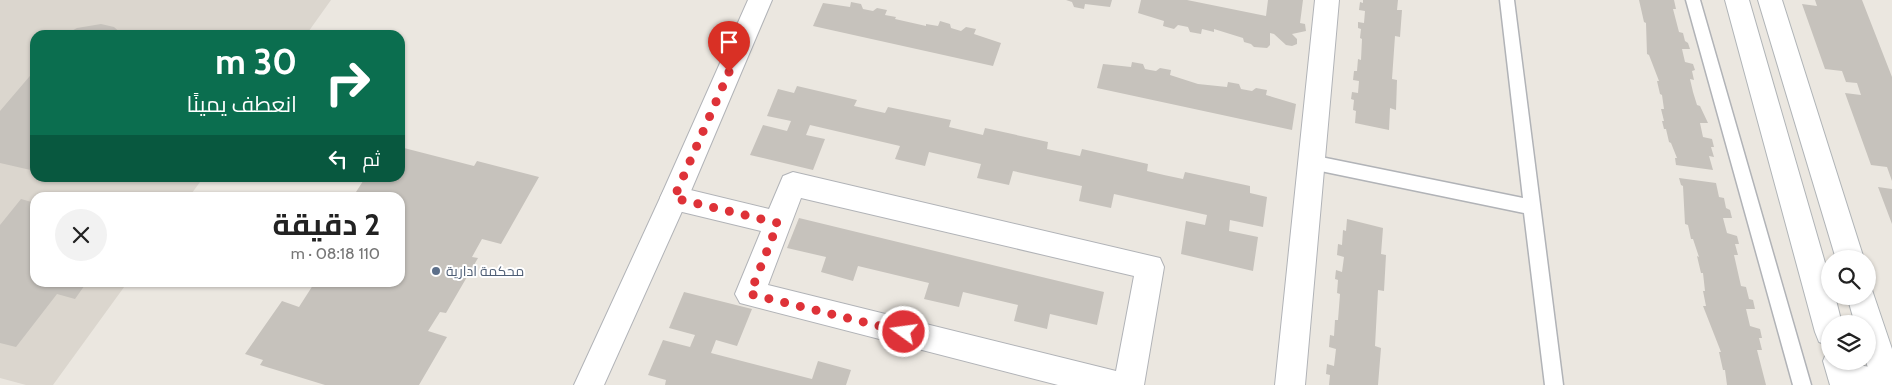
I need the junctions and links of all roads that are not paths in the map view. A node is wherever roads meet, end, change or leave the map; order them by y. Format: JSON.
{"nodes":[{"id":1,"x":760,"y":0,"type":"edge"},
{"id":2,"x":1327,"y":0,"type":"edge"},
{"id":3,"x":1507,"y":0,"type":"edge"},
{"id":4,"x":1693,"y":0,"type":"edge"},
{"id":5,"x":1737,"y":0,"type":"edge"},
{"id":6,"x":1770,"y":0,"type":"edge"},
{"id":7,"x":1311,"y":162,"type":"junction"},
{"id":8,"x":674,"y":198,"type":"junction"},
{"id":9,"x":1532,"y":207,"type":"junction"},
{"id":10,"x":778,"y":223,"type":"junction"},
{"id":11,"x":1847,"y":250,"type":"edge"},
{"id":12,"x":1864,"y":305,"type":"edge"},
{"id":13,"x":1825,"y":315,"type":"edge"},
{"id":14,"x":1842,"y":374,"type":"edge"},
{"id":15,"x":1889,"y":384,"type":"edge"},
{"id":16,"x":589,"y":385,"type":"edge"},
{"id":17,"x":1116,"y":385,"type":"edge"},
{"id":18,"x":1129,"y":385,"type":"edge"},
{"id":19,"x":1290,"y":385,"type":"edge"},
{"id":20,"x":1554,"y":385,"type":"edge"},
{"id":21,"x":1802,"y":385,"type":"edge"}],
"edges":[{"from":1,"to":8,"type":"street"},
{"from":2,"to":7,"type":"street"},
{"from":3,"to":9,"type":"lane"},
{"from":4,"to":21,"type":"lane"},
{"from":5,"to":13,"type":"street"},
{"from":6,"to":11,"type":"street"},
{"from":7,"to":9,"type":"lane"},
{"from":7,"to":19,"type":"street"},
{"from":8,"to":10,"type":"street"},
{"from":8,"to":16,"type":"street"},
{"from":9,"to":20,"type":"lane"},
{"from":10,"to":17,"type":"street"},
{"from":10,"to":18,"type":"street"},
{"from":12,"to":15,"type":"street"},
{"from":14,"to":15,"type":"street"}]}
